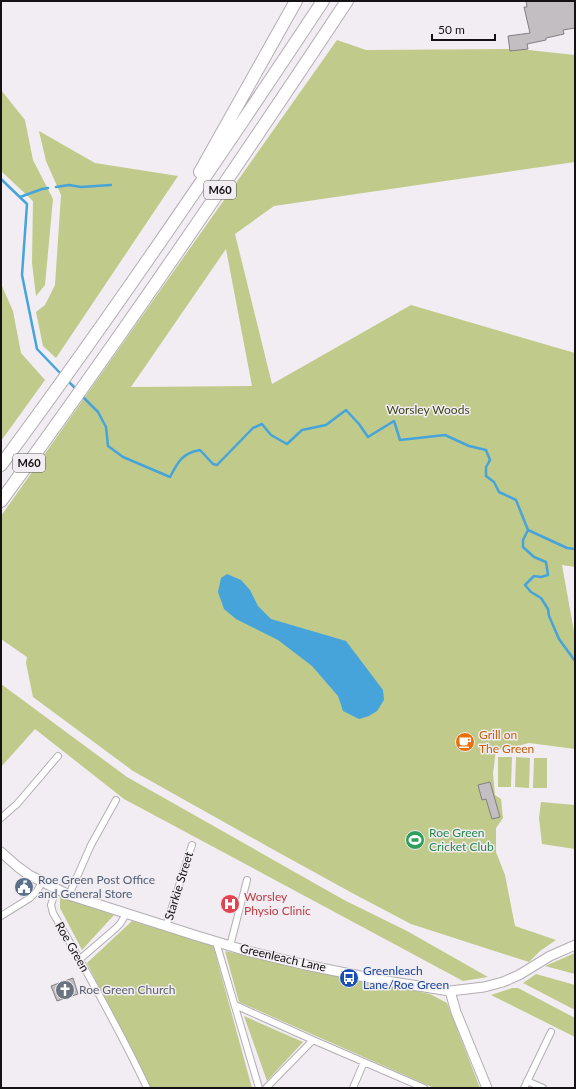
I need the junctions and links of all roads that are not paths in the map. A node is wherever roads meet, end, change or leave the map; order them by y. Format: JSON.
{"nodes":[{"id":1,"x":296,"y":1,"type":"edge"},
{"id":2,"x":323,"y":1,"type":"edge"},
{"id":3,"x":347,"y":1,"type":"edge"},
{"id":4,"x":178,"y":216,"type":"junction"},
{"id":5,"x":1,"y":465,"type":"edge"},
{"id":6,"x":1,"y":501,"type":"edge"},
{"id":7,"x":58,"y":756,"type":"dead end"},
{"id":8,"x":116,"y":800,"type":"dead end"},
{"id":9,"x":1,"y":818,"type":"edge"},
{"id":10,"x":192,"y":845,"type":"dead end"},
{"id":11,"x":1,"y":852,"type":"edge"},
{"id":12,"x":247,"y":880,"type":"dead end"},
{"id":13,"x":42,"y":882,"type":"junction"},
{"id":14,"x":56,"y":889,"type":"junction"},
{"id":15,"x":69,"y":895,"type":"junction"},
{"id":16,"x":126,"y":914,"type":"junction"},
{"id":17,"x":1,"y":916,"type":"edge"},
{"id":18,"x":166,"y":926,"type":"junction"},
{"id":19,"x":216,"y":942,"type":"junction"},
{"id":20,"x":575,"y":945,"type":"edge"},
{"id":21,"x":230,"y":946,"type":"junction"},
{"id":22,"x":80,"y":959,"type":"junction"},
{"id":23,"x":450,"y":991,"type":"junction"},
{"id":24,"x":234,"y":1004,"type":"junction"},
{"id":25,"x":551,"y":1032,"type":"dead end"},
{"id":26,"x":313,"y":1040,"type":"junction"},
{"id":27,"x":364,"y":1062,"type":"junction"},
{"id":28,"x":527,"y":1081,"type":"junction"},
{"id":29,"x":147,"y":1088,"type":"edge"},
{"id":30,"x":260,"y":1088,"type":"edge"},
{"id":31,"x":266,"y":1088,"type":"edge"},
{"id":32,"x":353,"y":1088,"type":"edge"},
{"id":33,"x":424,"y":1088,"type":"edge"},
{"id":34,"x":487,"y":1088,"type":"edge"},
{"id":35,"x":524,"y":1088,"type":"edge"},
{"id":36,"x":543,"y":1088,"type":"edge"}],
"edges":[{"from":1,"to":4,"type":"highway","number":"M60"},
{"from":2,"to":4,"type":"highway","number":"M60"},
{"from":3,"to":6,"type":"highway","number":"M60"},
{"from":4,"to":5,"type":"highway","number":"M60"},
{"from":7,"to":9,"type":"street"},
{"from":8,"to":15,"type":"street"},
{"from":10,"to":18,"type":"street","name":"Starkie Street"},
{"from":11,"to":13,"type":"street","name":"Greenleach Lane"},
{"from":12,"to":21,"type":"street"},
{"from":13,"to":14,"type":"street","name":"Greenleach Lane"},
{"from":13,"to":17,"type":"street"},
{"from":14,"to":15,"type":"street","name":"Greenleach Lane"},
{"from":14,"to":22,"type":"street","name":"Roe Green"},
{"from":15,"to":16,"type":"street","name":"Greenleach Lane"},
{"from":16,"to":18,"type":"street","name":"Greenleach Lane"},
{"from":16,"to":22,"type":"street"},
{"from":18,"to":19,"type":"street","name":"Greenleach Lane"},
{"from":19,"to":21,"type":"street","name":"Greenleach Lane"},
{"from":19,"to":24,"type":"street"},
{"from":20,"to":23,"type":"street","name":"Greenleach Lane"},
{"from":21,"to":23,"type":"street","name":"Greenleach Lane"},
{"from":22,"to":29,"type":"street","name":"Roe Green"},
{"from":23,"to":34,"type":"street"},
{"from":24,"to":26,"type":"street"},
{"from":24,"to":30,"type":"street"},
{"from":25,"to":28,"type":"street"},
{"from":26,"to":27,"type":"street"},
{"from":26,"to":31,"type":"street"},
{"from":27,"to":32,"type":"street"},
{"from":27,"to":33,"type":"street"},
{"from":28,"to":35,"type":"street"},
{"from":28,"to":36,"type":"street"}]}
